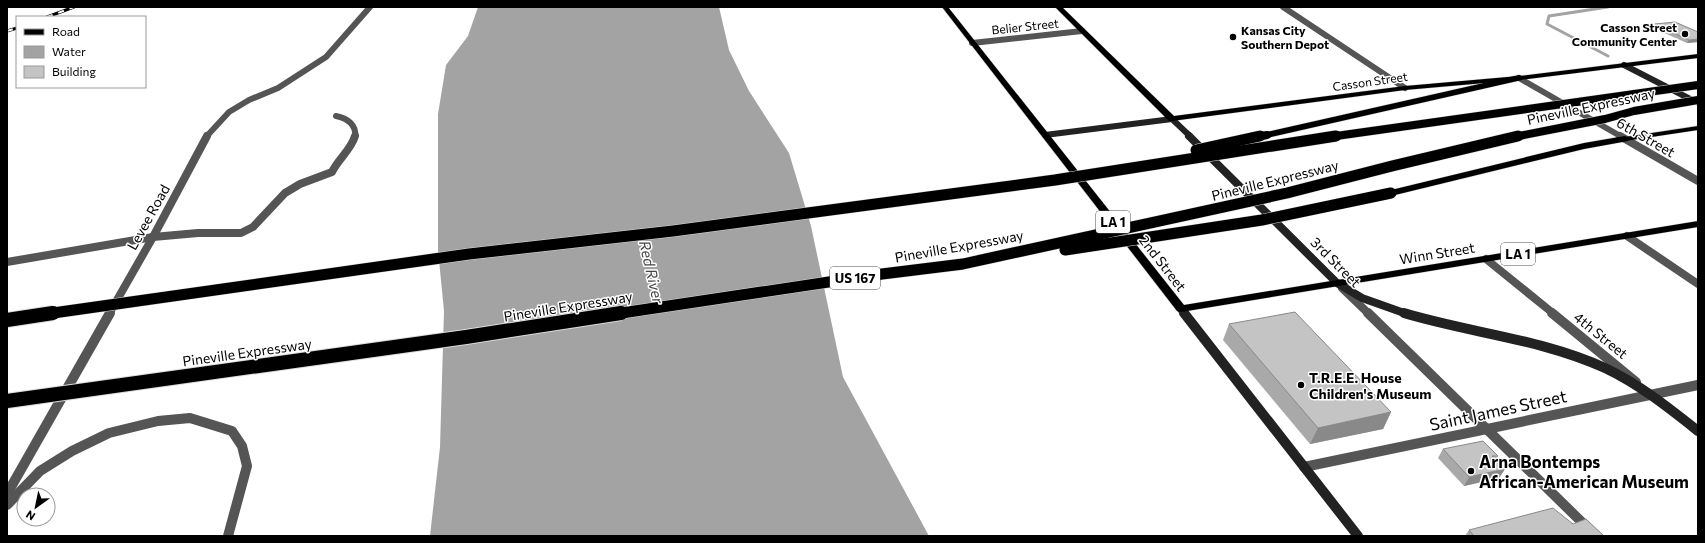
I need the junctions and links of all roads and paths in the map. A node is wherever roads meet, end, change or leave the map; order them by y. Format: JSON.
{"nodes":[{"id":1,"x":370,"y":7,"type":"edge"},
{"id":2,"x":945,"y":7,"type":"edge"},
{"id":3,"x":1058,"y":7,"type":"edge"},
{"id":4,"x":1283,"y":7,"type":"edge"},
{"id":5,"x":1082,"y":31,"type":"junction"},
{"id":6,"x":972,"y":43,"type":"junction"},
{"id":7,"x":1698,"y":56,"type":"edge"},
{"id":8,"x":1624,"y":65,"type":"junction"},
{"id":9,"x":1519,"y":78,"type":"junction"},
{"id":10,"x":1698,"y":81,"type":"edge"},
{"id":11,"x":1698,"y":84,"type":"edge"},
{"id":12,"x":1405,"y":88,"type":"junction"},
{"id":13,"x":1640,"y":92,"type":"junction"},
{"id":14,"x":1697,"y":102,"type":"edge"},
{"id":15,"x":336,"y":116,"type":"dead end"},
{"id":16,"x":1172,"y":119,"type":"junction"},
{"id":17,"x":1698,"y":128,"type":"edge"},
{"id":18,"x":1045,"y":135,"type":"junction"},
{"id":19,"x":1625,"y":139,"type":"junction"},
{"id":20,"x":1055,"y":180,"type":"junction"},
{"id":21,"x":1698,"y":181,"type":"edge"},
{"id":22,"x":1698,"y":224,"type":"edge"},
{"id":23,"x":1627,"y":236,"type":"junction"},
{"id":24,"x":153,"y":237,"type":"junction"},
{"id":25,"x":1486,"y":259,"type":"junction"},
{"id":26,"x":7,"y":262,"type":"edge"},
{"id":27,"x":963,"y":264,"type":"junction"},
{"id":28,"x":1338,"y":283,"type":"junction"},
{"id":29,"x":1698,"y":284,"type":"edge"},
{"id":30,"x":1181,"y":309,"type":"junction"},
{"id":31,"x":7,"y":320,"type":"edge"},
{"id":32,"x":1698,"y":385,"type":"edge"},
{"id":33,"x":1652,"y":395,"type":"junction"},
{"id":34,"x":7,"y":401,"type":"edge"},
{"id":35,"x":1486,"y":429,"type":"junction"},
{"id":36,"x":1698,"y":431,"type":"edge"},
{"id":37,"x":1304,"y":467,"type":"junction"},
{"id":38,"x":7,"y":494,"type":"edge"},
{"id":39,"x":7,"y":505,"type":"edge"},
{"id":40,"x":228,"y":536,"type":"edge"},
{"id":41,"x":1358,"y":536,"type":"edge"},
{"id":42,"x":1596,"y":536,"type":"edge"}],
"edges":[{"from":1,"to":24,"type":"street","name":"Levee Road"},
{"from":2,"to":6,"type":"main road","name":"2nd Street","number":"LA 1"},
{"from":3,"to":5,"type":"main road","name":"3rd Street"},
{"from":4,"to":12,"type":"street"},
{"from":5,"to":6,"type":"street","name":"Belier Street"},
{"from":5,"to":16,"type":"main road","name":"3rd Street"},
{"from":6,"to":18,"type":"main road","name":"2nd Street","number":"LA 1"},
{"from":7,"to":8,"type":"main road","name":"Casson Street"},
{"from":8,"to":9,"type":"main road","name":"Casson Street"},
{"from":8,"to":14,"type":"main road"},
{"from":9,"to":12,"type":"main road","name":"Casson Street"},
{"from":9,"to":19,"type":"street","name":"6th Street"},
{"from":9,"to":20,"type":"highway","bridge":true},
{"from":10,"to":13,"type":"highway","bridge":true},
{"from":11,"to":13,"type":"highway","bridge":true},
{"from":12,"to":16,"type":"main road","name":"Casson Street"},
{"from":13,"to":20,"type":"highway","name":"Pineville Expressway","bridge":true},
{"from":14,"to":27,"type":"highway","name":"Pineville Expressway","number":"US 167","bridge":true},
{"from":15,"to":24,"type":"street"},
{"from":16,"to":18,"type":"main road","name":"Casson Street"},
{"from":16,"to":28,"type":"main road","name":"3rd Street"},
{"from":17,"to":19,"type":"main road"},
{"from":18,"to":30,"type":"main road","name":"2nd Street","number":"LA 1"},
{"from":19,"to":21,"type":"street","name":"6th Street"},
{"from":19,"to":27,"type":"highway","bridge":true},
{"from":20,"to":31,"type":"highway","name":"Pineville Expressway","bridge":true},
{"from":22,"to":23,"type":"main road","name":"Winn Street","number":"LA 1"},
{"from":23,"to":25,"type":"main road","name":"Winn Street","number":"LA 1"},
{"from":23,"to":29,"type":"street"},
{"from":24,"to":26,"type":"street"},
{"from":24,"to":38,"type":"street","name":"Levee Road"},
{"from":25,"to":28,"type":"main road","name":"Winn Street","number":"LA 1"},
{"from":25,"to":33,"type":"street","name":"4th Street"},
{"from":27,"to":34,"type":"highway","name":"Pineville Expressway","number":"US 167","bridge":true},
{"from":28,"to":30,"type":"main road","name":"Winn Street","number":"LA 1"},
{"from":28,"to":33,"type":"main road"},
{"from":28,"to":35,"type":"street","name":"3rd Street"},
{"from":30,"to":37,"type":"main road","name":"2nd Street"},
{"from":32,"to":33,"type":"street","name":"Saint James Street"},
{"from":33,"to":35,"type":"street","name":"Saint James Street"},
{"from":33,"to":36,"type":"main road","name":"4th Street"},
{"from":35,"to":37,"type":"street","name":"Saint James Street"},
{"from":35,"to":42,"type":"street","name":"3rd Street"},
{"from":37,"to":41,"type":"main road","name":"2nd Street"},
{"from":39,"to":40,"type":"street"}]}
